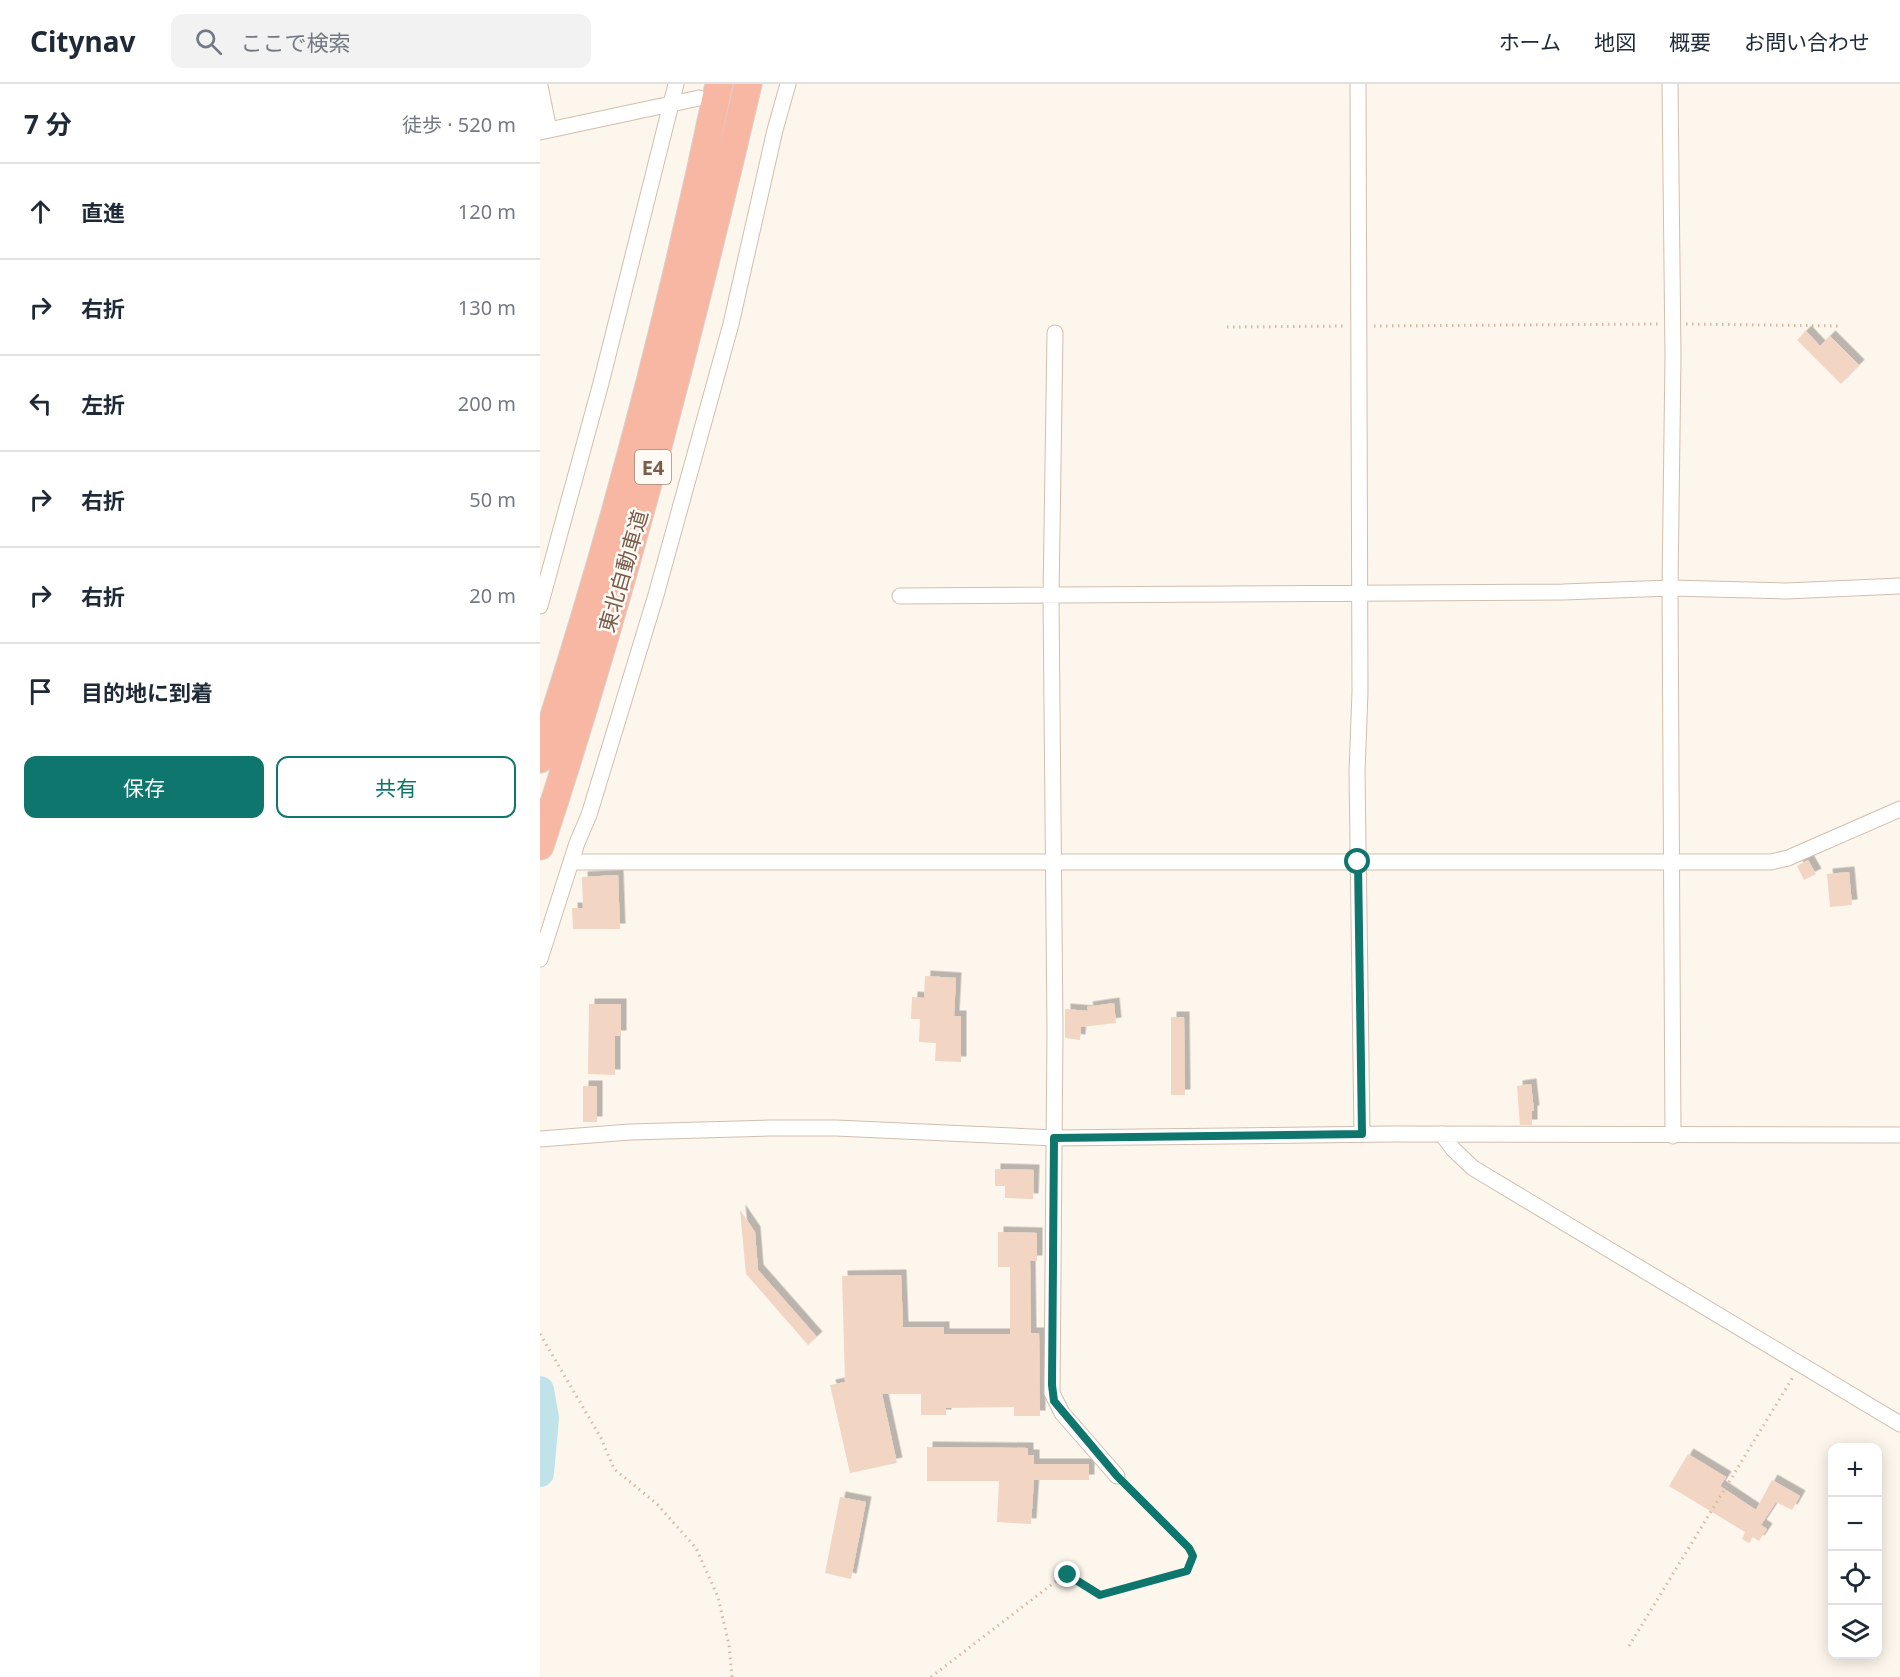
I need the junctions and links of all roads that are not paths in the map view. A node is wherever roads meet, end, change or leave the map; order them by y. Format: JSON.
{"nodes":[{"id":1,"x":676,"y":84,"type":"edge"},
{"id":2,"x":748,"y":84,"type":"edge"},
{"id":3,"x":789,"y":84,"type":"edge"},
{"id":4,"x":1359,"y":84,"type":"edge"},
{"id":5,"x":1670,"y":84,"type":"edge"},
{"id":6,"x":540,"y":86,"type":"edge"},
{"id":7,"x":709,"y":91,"type":"edge"},
{"id":8,"x":671,"y":103,"type":"junction"},
{"id":9,"x":545,"y":131,"type":"edge"},
{"id":10,"x":1055,"y":333,"type":"dead end"},
{"id":11,"x":1900,"y":586,"type":"edge"},
{"id":12,"x":1670,"y":588,"type":"junction"},
{"id":13,"x":1360,"y":594,"type":"junction"},
{"id":14,"x":900,"y":596,"type":"dead end"},
{"id":15,"x":1051,"y":597,"type":"junction"},
{"id":16,"x":540,"y":606,"type":"edge"},
{"id":17,"x":540,"y":759,"type":"edge"},
{"id":18,"x":1900,"y":809,"type":"edge"},
{"id":19,"x":540,"y":846,"type":"edge"},
{"id":20,"x":572,"y":862,"type":"junction"},
{"id":21,"x":1053,"y":862,"type":"junction"},
{"id":22,"x":1358,"y":862,"type":"junction"},
{"id":23,"x":1672,"y":862,"type":"junction"},
{"id":24,"x":540,"y":958,"type":"edge"},
{"id":25,"x":1362,"y":1134,"type":"junction"},
{"id":26,"x":1442,"y":1134,"type":"junction"},
{"id":27,"x":1900,"y":1135,"type":"edge"},
{"id":28,"x":1673,"y":1136,"type":"junction"},
{"id":29,"x":1054,"y":1138,"type":"junction"},
{"id":30,"x":540,"y":1139,"type":"edge"},
{"id":31,"x":1900,"y":1424,"type":"edge"},
{"id":32,"x":1117,"y":1476,"type":"road end"}],
"edges":[{"from":1,"to":8,"type":"street"},
{"from":2,"to":19,"type":"highway","name":"東北自動車道","number":"E4"},
{"from":3,"to":20,"type":"street"},
{"from":4,"to":13,"type":"street"},
{"from":5,"to":12,"type":"street"},
{"from":6,"to":9,"type":"street"},
{"from":7,"to":8,"type":"street"},
{"from":7,"to":17,"type":"highway","name":"東北自動車道","number":"E4"},
{"from":8,"to":9,"type":"street"},
{"from":8,"to":16,"type":"street"},
{"from":10,"to":15,"type":"street"},
{"from":11,"to":12,"type":"street"},
{"from":12,"to":13,"type":"street"},
{"from":12,"to":23,"type":"street"},
{"from":13,"to":15,"type":"street"},
{"from":13,"to":22,"type":"street"},
{"from":14,"to":15,"type":"street"},
{"from":15,"to":21,"type":"street"},
{"from":18,"to":23,"type":"street"},
{"from":20,"to":21,"type":"street"},
{"from":20,"to":24,"type":"street"},
{"from":21,"to":22,"type":"street"},
{"from":21,"to":29,"type":"street"},
{"from":22,"to":23,"type":"street"},
{"from":22,"to":25,"type":"street"},
{"from":23,"to":28,"type":"street"},
{"from":25,"to":26,"type":"street"},
{"from":25,"to":29,"type":"street"},
{"from":26,"to":28,"type":"street"},
{"from":26,"to":31,"type":"street"},
{"from":27,"to":28,"type":"street"},
{"from":29,"to":30,"type":"street"},
{"from":29,"to":32,"type":"street"}]}
